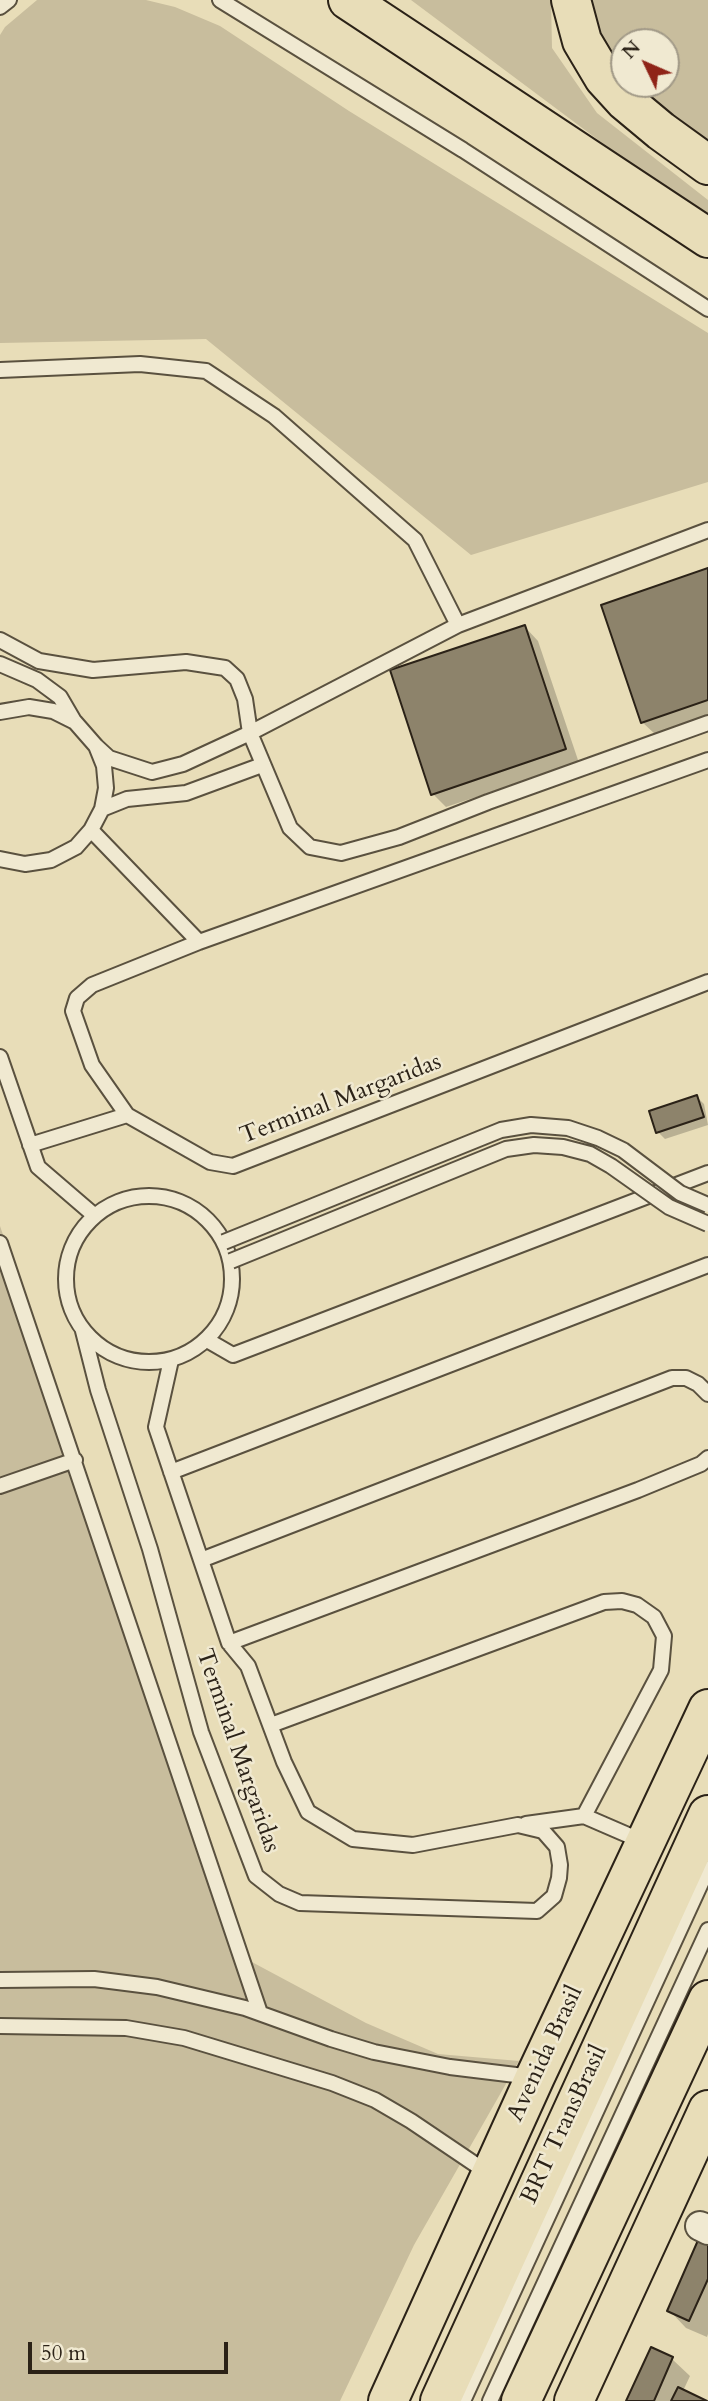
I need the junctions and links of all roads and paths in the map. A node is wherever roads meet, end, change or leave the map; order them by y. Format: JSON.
{"nodes":[{"id":1,"x":9,"y":0,"type":"edge"},
{"id":2,"x":220,"y":0,"type":"edge"},
{"id":3,"x":348,"y":0,"type":"edge"},
{"id":4,"x":571,"y":0,"type":"edge"},
{"id":5,"x":0,"y":7,"type":"edge"},
{"id":6,"x":708,"y":165,"type":"edge"},
{"id":7,"x":708,"y":238,"type":"edge"},
{"id":8,"x":708,"y":309,"type":"edge"},
{"id":9,"x":0,"y":370,"type":"edge"},
{"id":10,"x":708,"y":530,"type":"edge"},
{"id":11,"x":458,"y":625,"type":"junction"},
{"id":12,"x":0,"y":640,"type":"edge"},
{"id":13,"x":0,"y":664,"type":"edge"},
{"id":14,"x":0,"y":712,"type":"edge"},
{"id":15,"x":75,"y":722,"type":"junction"},
{"id":16,"x":708,"y":723,"type":"edge"},
{"id":17,"x":250,"y":733,"type":"junction"},
{"id":18,"x":96,"y":746,"type":"junction"},
{"id":19,"x":708,"y":760,"type":"edge"},
{"id":20,"x":262,"y":765,"type":"junction"},
{"id":21,"x":102,"y":809,"type":"junction"},
{"id":22,"x":92,"y":830,"type":"junction"},
{"id":23,"x":1,"y":861,"type":"edge"},
{"id":24,"x":199,"y":942,"type":"junction"},
{"id":25,"x":708,"y":982,"type":"edge"},
{"id":26,"x":0,"y":1057,"type":"edge"},
{"id":27,"x":127,"y":1115,"type":"junction"},
{"id":28,"x":30,"y":1145,"type":"junction"},
{"id":29,"x":708,"y":1173,"type":"edge"},
{"id":30,"x":708,"y":1205,"type":"edge"},
{"id":31,"x":95,"y":1216,"type":"junction"},
{"id":32,"x":708,"y":1224,"type":"edge"},
{"id":33,"x":224,"y":1242,"type":"junction"},
{"id":34,"x":0,"y":1243,"type":"edge"},
{"id":35,"x":230,"y":1261,"type":"junction"},
{"id":36,"x":708,"y":1265,"type":"edge"},
{"id":37,"x":83,"y":1331,"type":"junction"},
{"id":38,"x":206,"y":1340,"type":"junction"},
{"id":39,"x":172,"y":1360,"type":"junction"},
{"id":40,"x":708,"y":1394,"type":"edge"},
{"id":41,"x":708,"y":1458,"type":"edge"},
{"id":42,"x":75,"y":1460,"type":"junction"},
{"id":43,"x":171,"y":1472,"type":"junction"},
{"id":44,"x":0,"y":1486,"type":"edge"},
{"id":45,"x":201,"y":1560,"type":"junction"},
{"id":46,"x":229,"y":1643,"type":"junction"},
{"id":47,"x":708,"y":1709,"type":"edge"},
{"id":48,"x":271,"y":1725,"type":"junction"},
{"id":49,"x":708,"y":1815,"type":"edge"},
{"id":50,"x":584,"y":1816,"type":"junction"},
{"id":51,"x":518,"y":1825,"type":"junction"},
{"id":52,"x":645,"y":1842,"type":"junction"},
{"id":53,"x":708,"y":1868,"type":"edge"},
{"id":54,"x":708,"y":1930,"type":"edge"},
{"id":55,"x":0,"y":1980,"type":"edge"},
{"id":56,"x":708,"y":2000,"type":"edge"},
{"id":57,"x":260,"y":2013,"type":"junction"},
{"id":58,"x":0,"y":2026,"type":"edge"},
{"id":59,"x":535,"y":2077,"type":"junction"},
{"id":60,"x":708,"y":2110,"type":"edge"},
{"id":61,"x":491,"y":2175,"type":"junction"},
{"id":62,"x":388,"y":2401,"type":"edge"},
{"id":63,"x":439,"y":2401,"type":"edge"},
{"id":64,"x":463,"y":2401,"type":"edge"},
{"id":65,"x":490,"y":2401,"type":"edge"},
{"id":66,"x":521,"y":2401,"type":"edge"},
{"id":67,"x":574,"y":2401,"type":"edge"}],
"edges":[{"from":1,"to":5,"type":"lane"},
{"from":2,"to":8,"type":"lane"},
{"from":3,"to":7,"type":"highway"},
{"from":4,"to":6,"type":"highway"},
{"from":9,"to":11,"type":"lane"},
{"from":10,"to":11,"type":"lane"},
{"from":11,"to":17,"type":"lane"},
{"from":12,"to":17,"type":"lane"},
{"from":13,"to":15,"type":"lane"},
{"from":14,"to":15,"type":"lane"},
{"from":15,"to":18,"type":"lane"},
{"from":16,"to":20,"type":"lane"},
{"from":17,"to":18,"type":"lane"},
{"from":17,"to":20,"type":"lane"},
{"from":18,"to":21,"type":"lane"},
{"from":19,"to":24,"type":"lane","name":"Terminal Margaridas"},
{"from":20,"to":21,"type":"lane"},
{"from":21,"to":22,"type":"lane"},
{"from":22,"to":23,"type":"lane"},
{"from":22,"to":24,"type":"lane"},
{"from":24,"to":27,"type":"lane","name":"Terminal Margaridas"},
{"from":25,"to":27,"type":"lane","name":"Terminal Margaridas"},
{"from":26,"to":28,"type":"lane"},
{"from":27,"to":28,"type":"lane"},
{"from":28,"to":31,"type":"lane"},
{"from":29,"to":38,"type":"lane"},
{"from":30,"to":33,"type":"lane","bridge":true},
{"from":31,"to":33,"type":"lane","name":"Terminal Margaridas"},
{"from":31,"to":37,"type":"lane","name":"Terminal Margaridas"},
{"from":32,"to":35,"type":"lane","bridge":true},
{"from":33,"to":35,"type":"lane","name":"Terminal Margaridas"},
{"from":34,"to":42,"type":"lane"},
{"from":35,"to":38,"type":"lane","name":"Terminal Margaridas"},
{"from":36,"to":43,"type":"lane"},
{"from":37,"to":39,"type":"lane","name":"Terminal Margaridas"},
{"from":37,"to":51,"type":"lane","name":"Terminal Margaridas"},
{"from":38,"to":39,"type":"lane","name":"Terminal Margaridas"},
{"from":39,"to":43,"type":"lane","name":"Terminal Margaridas"},
{"from":40,"to":45,"type":"lane"},
{"from":41,"to":46,"type":"lane","name":"Terminal Margaridas"},
{"from":42,"to":44,"type":"lane"},
{"from":42,"to":57,"type":"lane"},
{"from":43,"to":45,"type":"lane","name":"Terminal Margaridas"},
{"from":45,"to":46,"type":"lane","name":"Terminal Margaridas"},
{"from":46,"to":48,"type":"lane","name":"Terminal Margaridas"},
{"from":47,"to":52,"type":"highway","name":"Avenida Brasil"},
{"from":48,"to":50,"type":"lane","name":"Terminal Margaridas"},
{"from":48,"to":51,"type":"lane","name":"Terminal Margaridas"},
{"from":49,"to":63,"type":"highway","name":"Avenida Brasil"},
{"from":50,"to":51,"type":"lane","name":"Terminal Margaridas"},
{"from":50,"to":52,"type":"lane"},
{"from":52,"to":59,"type":"highway","name":"Avenida Brasil"},
{"from":53,"to":64,"type":"lane","name":"BRT TransBrasil"},
{"from":54,"to":65,"type":"lane","name":"BRT TransBrasil"},
{"from":55,"to":57,"type":"lane"},
{"from":56,"to":66,"type":"highway"},
{"from":57,"to":59,"type":"lane"},
{"from":58,"to":61,"type":"lane"},
{"from":59,"to":61,"type":"highway","name":"Avenida Brasil"},
{"from":60,"to":67,"type":"highway"},
{"from":61,"to":62,"type":"highway","name":"Avenida Brasil"}]}
